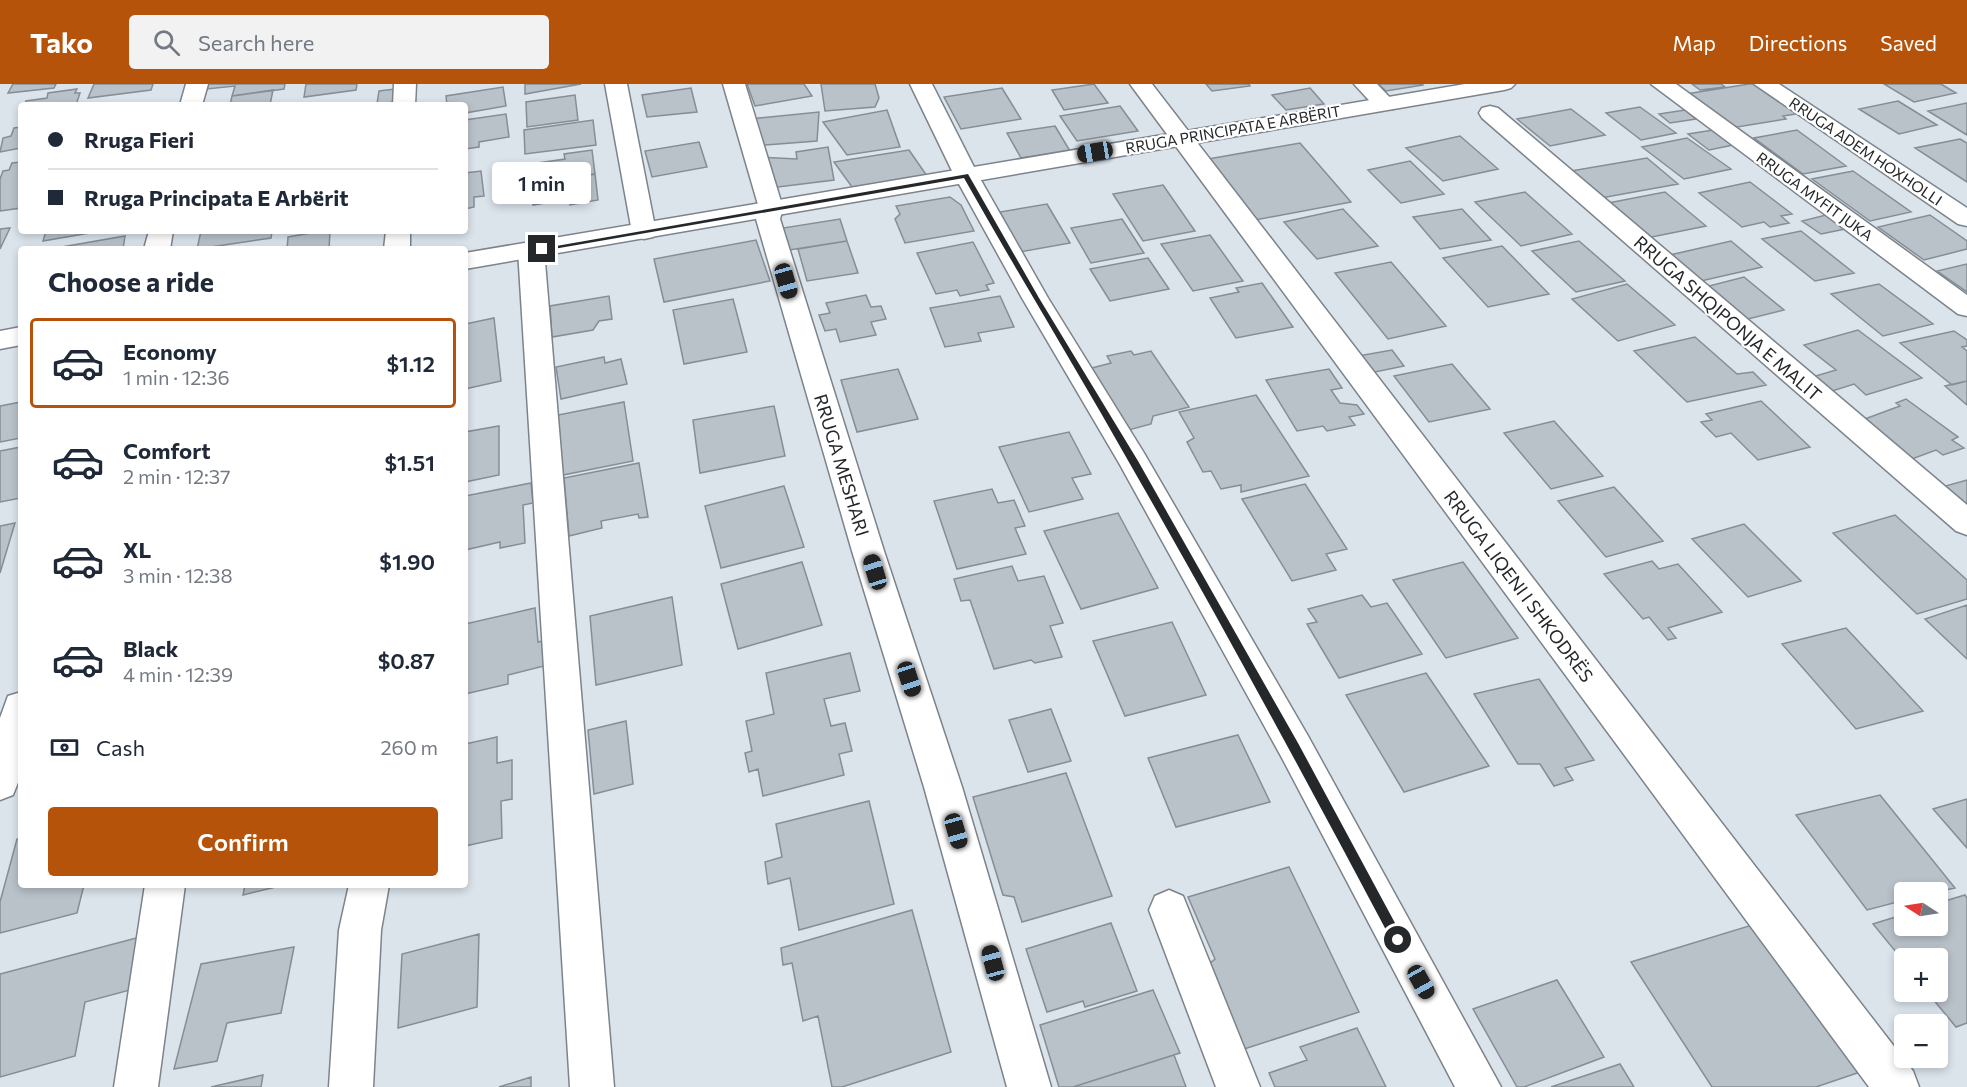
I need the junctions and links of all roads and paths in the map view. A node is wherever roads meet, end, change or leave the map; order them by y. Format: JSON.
{"nodes":[{"id":1,"x":197,"y":84,"type":"edge"},
{"id":2,"x":405,"y":84,"type":"edge"},
{"id":3,"x":616,"y":84,"type":"edge"},
{"id":4,"x":734,"y":84,"type":"edge"},
{"id":5,"x":921,"y":84,"type":"edge"},
{"id":6,"x":1141,"y":84,"type":"edge"},
{"id":7,"x":1365,"y":84,"type":"edge"},
{"id":8,"x":1504,"y":84,"type":"edge"},
{"id":9,"x":1662,"y":84,"type":"edge"},
{"id":10,"x":1765,"y":84,"type":"edge"},
{"id":11,"x":192,"y":102,"type":"edge"},
{"id":12,"x":404,"y":102,"type":"edge"},
{"id":13,"x":1385,"y":104,"type":"junction"},
{"id":14,"x":1490,"y":113,"type":"dead end"},
{"id":15,"x":1180,"y":137,"type":"junction"},
{"id":16,"x":966,"y":175,"type":"junction"},
{"id":17,"x":771,"y":208,"type":"junction"},
{"id":18,"x":1967,"y":219,"type":"edge"},
{"id":19,"x":644,"y":232,"type":"junction"},
{"id":20,"x":531,"y":250,"type":"junction"},
{"id":21,"x":468,"y":260,"type":"edge"},
{"id":22,"x":1967,"y":308,"type":"edge"},
{"id":23,"x":18,"y":337,"type":"edge"},
{"id":24,"x":0,"y":340,"type":"edge"},
{"id":25,"x":1967,"y":523,"type":"edge"},
{"id":26,"x":18,"y":718,"type":"edge"},
{"id":27,"x":0,"y":783,"type":"edge"},
{"id":28,"x":165,"y":888,"type":"edge"},
{"id":29,"x":368,"y":888,"type":"edge"},
{"id":30,"x":1169,"y":910,"type":"dead end"},
{"id":31,"x":136,"y":1087,"type":"edge"},
{"id":32,"x":351,"y":1087,"type":"edge"},
{"id":33,"x":592,"y":1087,"type":"edge"},
{"id":34,"x":1029,"y":1087,"type":"edge"},
{"id":35,"x":1238,"y":1087,"type":"edge"},
{"id":36,"x":1479,"y":1087,"type":"edge"},
{"id":37,"x":1897,"y":1087,"type":"edge"}],
"edges":[{"from":1,"to":11,"type":"street"},
{"from":2,"to":12,"type":"street"},
{"from":3,"to":19,"type":"street"},
{"from":4,"to":17,"type":"street","name":"RRUGA MESHARI"},
{"from":5,"to":16,"type":"street"},
{"from":6,"to":15,"type":"street","name":"RRUGA LIQENI I SHKODRËS"},
{"from":7,"to":13,"type":"street"},
{"from":8,"to":13,"type":"street","name":"RRUGA PRINCIPATA E ARBËRIT"},
{"from":9,"to":22,"type":"street","name":"RRUGA MYFIT JUKA"},
{"from":10,"to":18,"type":"street","name":"RRUGA ADEM HOXHOLLI"},
{"from":13,"to":15,"type":"street","name":"RRUGA PRINCIPATA E ARBËRIT"},
{"from":14,"to":25,"type":"street","name":"RRUGA SHQIPONJA E MALIT"},
{"from":15,"to":16,"type":"street","name":"RRUGA PRINCIPATA E ARBËRIT"},
{"from":15,"to":37,"type":"street","name":"RRUGA LIQENI I SHKODRËS"},
{"from":16,"to":17,"type":"street","name":"RRUGA PRINCIPATA E ARBËRIT"},
{"from":16,"to":36,"type":"street"},
{"from":17,"to":19,"type":"street","name":"RRUGA PRINCIPATA E ARBËRIT"},
{"from":17,"to":34,"type":"street","name":"RRUGA MESHARI"},
{"from":19,"to":20,"type":"street","name":"RRUGA PRINCIPATA E ARBËRIT"},
{"from":20,"to":21,"type":"street","name":"RRUGA PRINCIPATA E ARBËRIT"},
{"from":20,"to":33,"type":"street"},
{"from":23,"to":24,"type":"street"},
{"from":26,"to":27,"type":"street"},
{"from":28,"to":31,"type":"street"},
{"from":29,"to":32,"type":"street"},
{"from":30,"to":35,"type":"street"}]}
